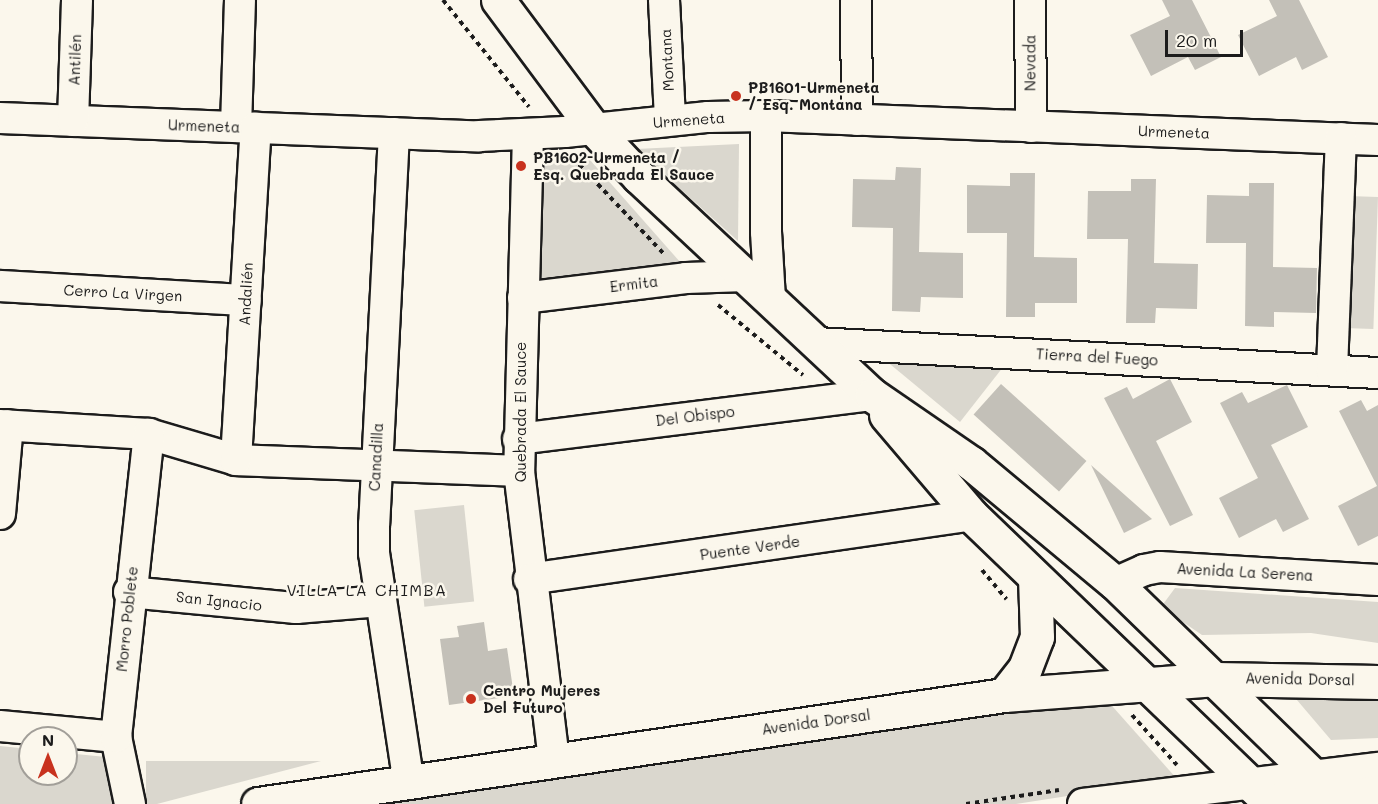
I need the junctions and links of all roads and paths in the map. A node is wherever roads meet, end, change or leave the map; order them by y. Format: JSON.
{"nodes":[{"id":1,"x":77,"y":0,"type":"edge"},
{"id":2,"x":240,"y":0,"type":"edge"},
{"id":3,"x":498,"y":0,"type":"edge"},
{"id":4,"x":664,"y":0,"type":"edge"},
{"id":5,"x":856,"y":0,"type":"edge"},
{"id":6,"x":1030,"y":0,"type":"edge"},
{"id":7,"x":766,"y":116,"type":"junction"},
{"id":8,"x":0,"y":118,"type":"edge"},
{"id":9,"x":670,"y":120,"type":"junction"},
{"id":10,"x":858,"y":120,"type":"junction"},
{"id":11,"x":73,"y":121,"type":"junction"},
{"id":12,"x":1031,"y":127,"type":"junction"},
{"id":13,"x":246,"y":128,"type":"junction"},
{"id":14,"x":594,"y":129,"type":"junction"},
{"id":15,"x":394,"y":133,"type":"junction"},
{"id":16,"x":528,"y":135,"type":"junction"},
{"id":17,"x":1341,"y":138,"type":"junction"},
{"id":18,"x":1378,"y":140,"type":"edge"},
{"id":19,"x":746,"y":276,"type":"junction"},
{"id":20,"x":0,"y":286,"type":"edge"},
{"id":21,"x":523,"y":298,"type":"junction"},
{"id":22,"x":770,"y":299,"type":"junction"},
{"id":23,"x":246,"y":300,"type":"junction"},
{"id":24,"x":816,"y":343,"type":"junction"},
{"id":25,"x":1332,"y":370,"type":"junction"},
{"id":26,"x":1378,"y":373,"type":"edge"},
{"id":27,"x":872,"y":395,"type":"junction"},
{"id":28,"x":4,"y":425,"type":"edge"},
{"id":29,"x":149,"y":434,"type":"junction"},
{"id":30,"x":518,"y":440,"type":"junction"},
{"id":31,"x":237,"y":459,"type":"junction"},
{"id":32,"x":376,"y":465,"type":"junction"},
{"id":33,"x":519,"y":471,"type":"junction"},
{"id":34,"x":0,"y":514,"type":"edge"},
{"id":35,"x":971,"y":515,"type":"junction"},
{"id":36,"x":1035,"y":578,"type":"junction"},
{"id":37,"x":529,"y":579,"type":"junction"},
{"id":38,"x":1378,"y":580,"type":"edge"},
{"id":39,"x":1115,"y":583,"type":"junction"},
{"id":40,"x":129,"y":592,"type":"junction"},
{"id":41,"x":381,"y":601,"type":"junction"},
{"id":42,"x":1216,"y":678,"type":"junction"},
{"id":43,"x":1143,"y":682,"type":"junction"},
{"id":44,"x":1378,"y":682,"type":"edge"},
{"id":45,"x":1004,"y":695,"type":"junction"},
{"id":46,"x":0,"y":726,"type":"edge"},
{"id":47,"x":116,"y":736,"type":"junction"},
{"id":48,"x":554,"y":759,"type":"junction"},
{"id":49,"x":1378,"y":768,"type":"edge"},
{"id":50,"x":1311,"y":773,"type":"junction"},
{"id":51,"x":408,"y":779,"type":"junction"},
{"id":52,"x":1247,"y":781,"type":"junction"},
{"id":53,"x":1378,"y":791,"type":"edge"},
{"id":54,"x":1338,"y":800,"type":"edge"},
{"id":55,"x":130,"y":804,"type":"edge"},
{"id":56,"x":258,"y":804,"type":"edge"},
{"id":57,"x":1083,"y":804,"type":"edge"},
{"id":58,"x":1271,"y":804,"type":"edge"},
{"id":59,"x":1290,"y":804,"type":"edge"}],
"edges":[{"from":1,"to":11,"type":"street","name":"Antilén"},
{"from":2,"to":13,"type":"street","name":"Andalién"},
{"from":3,"to":14,"type":"main road"},
{"from":4,"to":9,"type":"street","name":"Montana"},
{"from":5,"to":10,"type":"street"},
{"from":6,"to":12,"type":"street","name":"Nevada"},
{"from":7,"to":9,"type":"street","name":"Urmeneta"},
{"from":7,"to":10,"type":"street","name":"Urmeneta"},
{"from":7,"to":22,"type":"street"},
{"from":8,"to":11,"type":"street","name":"Urmeneta"},
{"from":9,"to":14,"type":"street","name":"Urmeneta"},
{"from":10,"to":12,"type":"street","name":"Urmeneta"},
{"from":11,"to":13,"type":"street","name":"Urmeneta"},
{"from":12,"to":17,"type":"street","name":"Urmeneta"},
{"from":13,"to":15,"type":"street","name":"Urmeneta"},
{"from":13,"to":23,"type":"street","name":"Andalién"},
{"from":14,"to":16,"type":"street","name":"Urmeneta"},
{"from":14,"to":19,"type":"main road"},
{"from":15,"to":16,"type":"street","name":"Urmeneta"},
{"from":15,"to":32,"type":"street","name":"Canadilla"},
{"from":16,"to":21,"type":"street","name":"Quebrada El Sauce"},
{"from":17,"to":18,"type":"street","name":"Urmeneta"},
{"from":17,"to":25,"type":"street"},
{"from":19,"to":21,"type":"street","name":"Ermita"},
{"from":19,"to":22,"type":"main road"},
{"from":20,"to":23,"type":"street","name":"Cerro La Virgen"},
{"from":21,"to":30,"type":"street","name":"Quebrada El Sauce"},
{"from":22,"to":24,"type":"main road"},
{"from":23,"to":31,"type":"street","name":"Andalién"},
{"from":24,"to":25,"type":"street","name":"Tierra del Fuego"},
{"from":24,"to":27,"type":"main road"},
{"from":25,"to":26,"type":"street","name":"Tierra del Fuego"},
{"from":27,"to":30,"type":"street","name":"Del Obispo"},
{"from":27,"to":35,"type":"main road"},
{"from":27,"to":39,"type":"main road"},
{"from":28,"to":29,"type":"street"},
{"from":28,"to":34,"type":"street"},
{"from":29,"to":31,"type":"street"},
{"from":29,"to":40,"type":"street","name":"Morro Poblete"},
{"from":30,"to":33,"type":"street","name":"Quebrada El Sauce"},
{"from":31,"to":32,"type":"street"},
{"from":32,"to":33,"type":"street"},
{"from":32,"to":41,"type":"street","name":"Canadilla"},
{"from":33,"to":37,"type":"street","name":"Quebrada El Sauce"},
{"from":35,"to":36,"type":"main road"},
{"from":35,"to":37,"type":"street","name":"Puente Verde"},
{"from":36,"to":43,"type":"main road"},
{"from":36,"to":45,"type":"main road"},
{"from":37,"to":48,"type":"street","name":"Quebrada El Sauce"},
{"from":38,"to":39,"type":"street","name":"Avenida La Serena"},
{"from":39,"to":42,"type":"main road"},
{"from":40,"to":41,"type":"street","name":"San Ignacio"},
{"from":40,"to":47,"type":"street","name":"Morro Poblete"},
{"from":41,"to":51,"type":"street","name":"Canadilla"},
{"from":42,"to":43,"type":"main road","name":"Avenida Dorsal"},
{"from":42,"to":44,"type":"main road","name":"Avenida Dorsal"},
{"from":42,"to":50,"type":"main road"},
{"from":43,"to":45,"type":"main road","name":"Avenida Dorsal"},
{"from":43,"to":52,"type":"main road"},
{"from":45,"to":48,"type":"main road","name":"Avenida Dorsal"},
{"from":46,"to":47,"type":"street"},
{"from":47,"to":55,"type":"street","name":"Morro Poblete"},
{"from":48,"to":51,"type":"main road","name":"Avenida Dorsal"},
{"from":49,"to":50,"type":"street"},
{"from":50,"to":52,"type":"street"},
{"from":50,"to":54,"type":"main road"},
{"from":51,"to":56,"type":"main road","name":"Avenida Dorsal"},
{"from":52,"to":57,"type":"street"},
{"from":52,"to":58,"type":"main road"},
{"from":53,"to":54,"type":"street"},
{"from":54,"to":59,"type":"street"}]}
